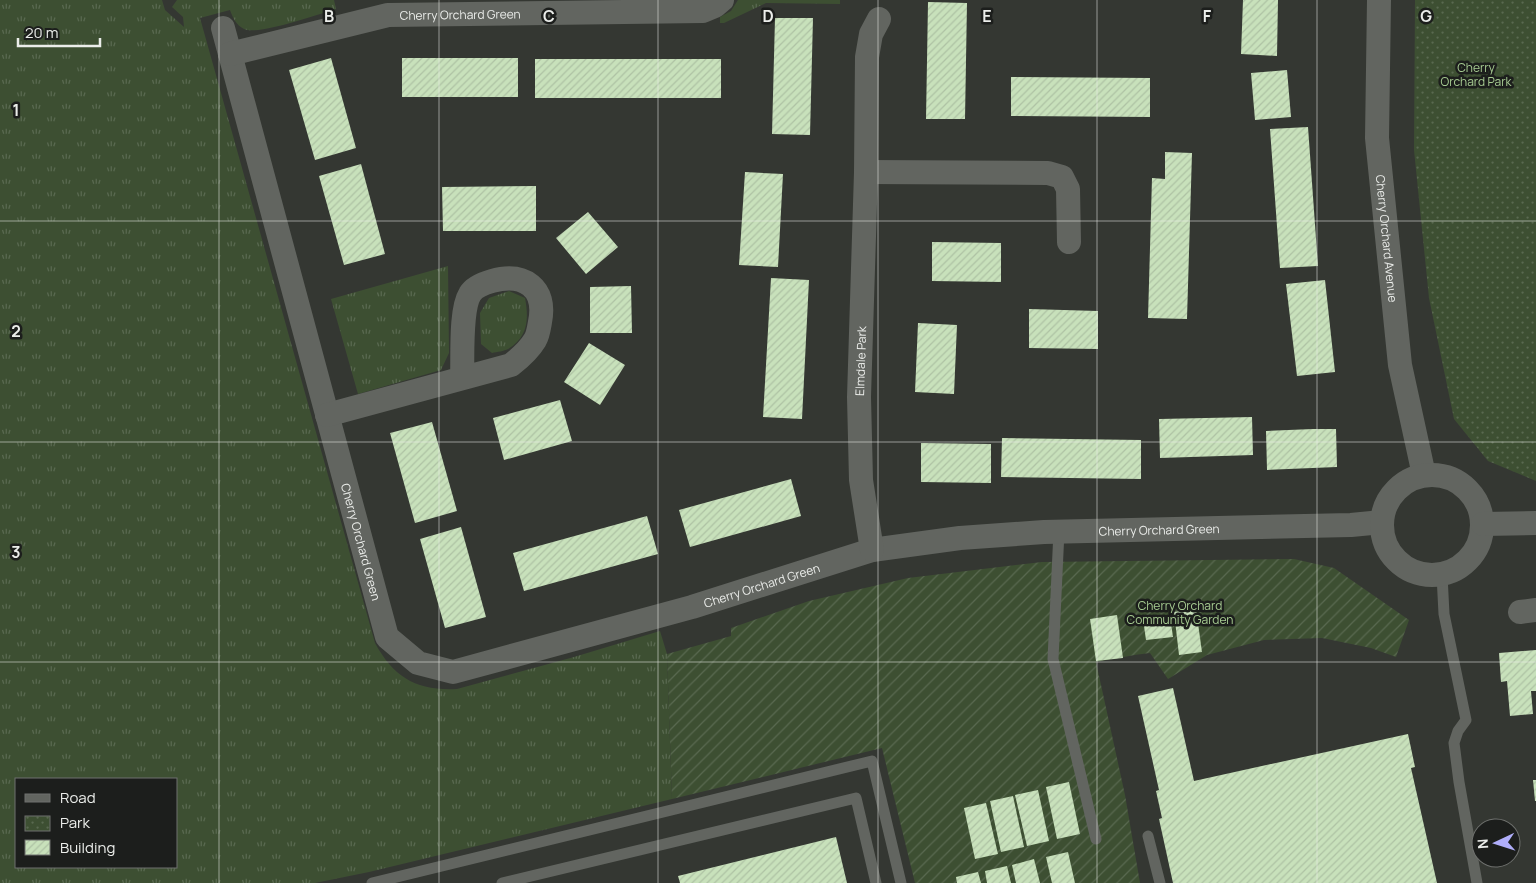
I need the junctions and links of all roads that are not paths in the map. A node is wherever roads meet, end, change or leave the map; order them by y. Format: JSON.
{"nodes":[{"id":1,"x":722,"y":0,"type":"edge"},
{"id":2,"x":1379,"y":0,"type":"edge"},
{"id":3,"x":879,"y":19,"type":"dead end"},
{"id":4,"x":223,"y":28,"type":"dead end"},
{"id":5,"x":230,"y":54,"type":"junction"},
{"id":6,"x":866,"y":172,"type":"junction"},
{"id":7,"x":1069,"y":242,"type":"dead end"},
{"id":8,"x":462,"y":378,"type":"dead end"},
{"id":9,"x":327,"y":415,"type":"junction"},
{"id":10,"x":1424,"y":475,"type":"junction"},
{"id":11,"x":1382,"y":522,"type":"junction"},
{"id":12,"x":1536,"y":523,"type":"edge"},
{"id":13,"x":1483,"y":524,"type":"junction"},
{"id":14,"x":1059,"y":531,"type":"junction"},
{"id":15,"x":872,"y":550,"type":"junction"},
{"id":16,"x":1442,"y":575,"type":"junction"},
{"id":17,"x":1148,"y":836,"type":"dead end"},
{"id":18,"x":1096,"y":839,"type":"dead end"},
{"id":19,"x":372,"y":883,"type":"edge"},
{"id":20,"x":502,"y":883,"type":"edge"},
{"id":21,"x":876,"y":883,"type":"edge"},
{"id":22,"x":901,"y":883,"type":"edge"},
{"id":23,"x":1160,"y":883,"type":"edge"},
{"id":24,"x":1477,"y":883,"type":"edge"}],
"edges":[{"from":1,"to":5,"type":"street","name":"Cherry Orchard Green"},
{"from":2,"to":10,"type":"street","name":"Cherry Orchard Avenue"},
{"from":3,"to":6,"type":"street","name":"Elmdale Park"},
{"from":4,"to":5,"type":"street","name":"Cherry Orchard Green"},
{"from":5,"to":9,"type":"street","name":"Cherry Orchard Green"},
{"from":6,"to":7,"type":"street"},
{"from":6,"to":15,"type":"street","name":"Elmdale Park"},
{"from":8,"to":9,"type":"street"},
{"from":9,"to":15,"type":"street","name":"Cherry Orchard Green"},
{"from":10,"to":11,"type":"street"},
{"from":10,"to":13,"type":"street"},
{"from":11,"to":14,"type":"street","name":"Cherry Orchard Green"},
{"from":11,"to":16,"type":"street"},
{"from":12,"to":13,"type":"street"},
{"from":13,"to":16,"type":"street"},
{"from":14,"to":15,"type":"street","name":"Cherry Orchard Green"},
{"from":14,"to":18,"type":"lane"},
{"from":16,"to":24,"type":"lane"},
{"from":17,"to":23,"type":"lane"},
{"from":19,"to":22,"type":"lane"},
{"from":20,"to":21,"type":"lane"}]}
